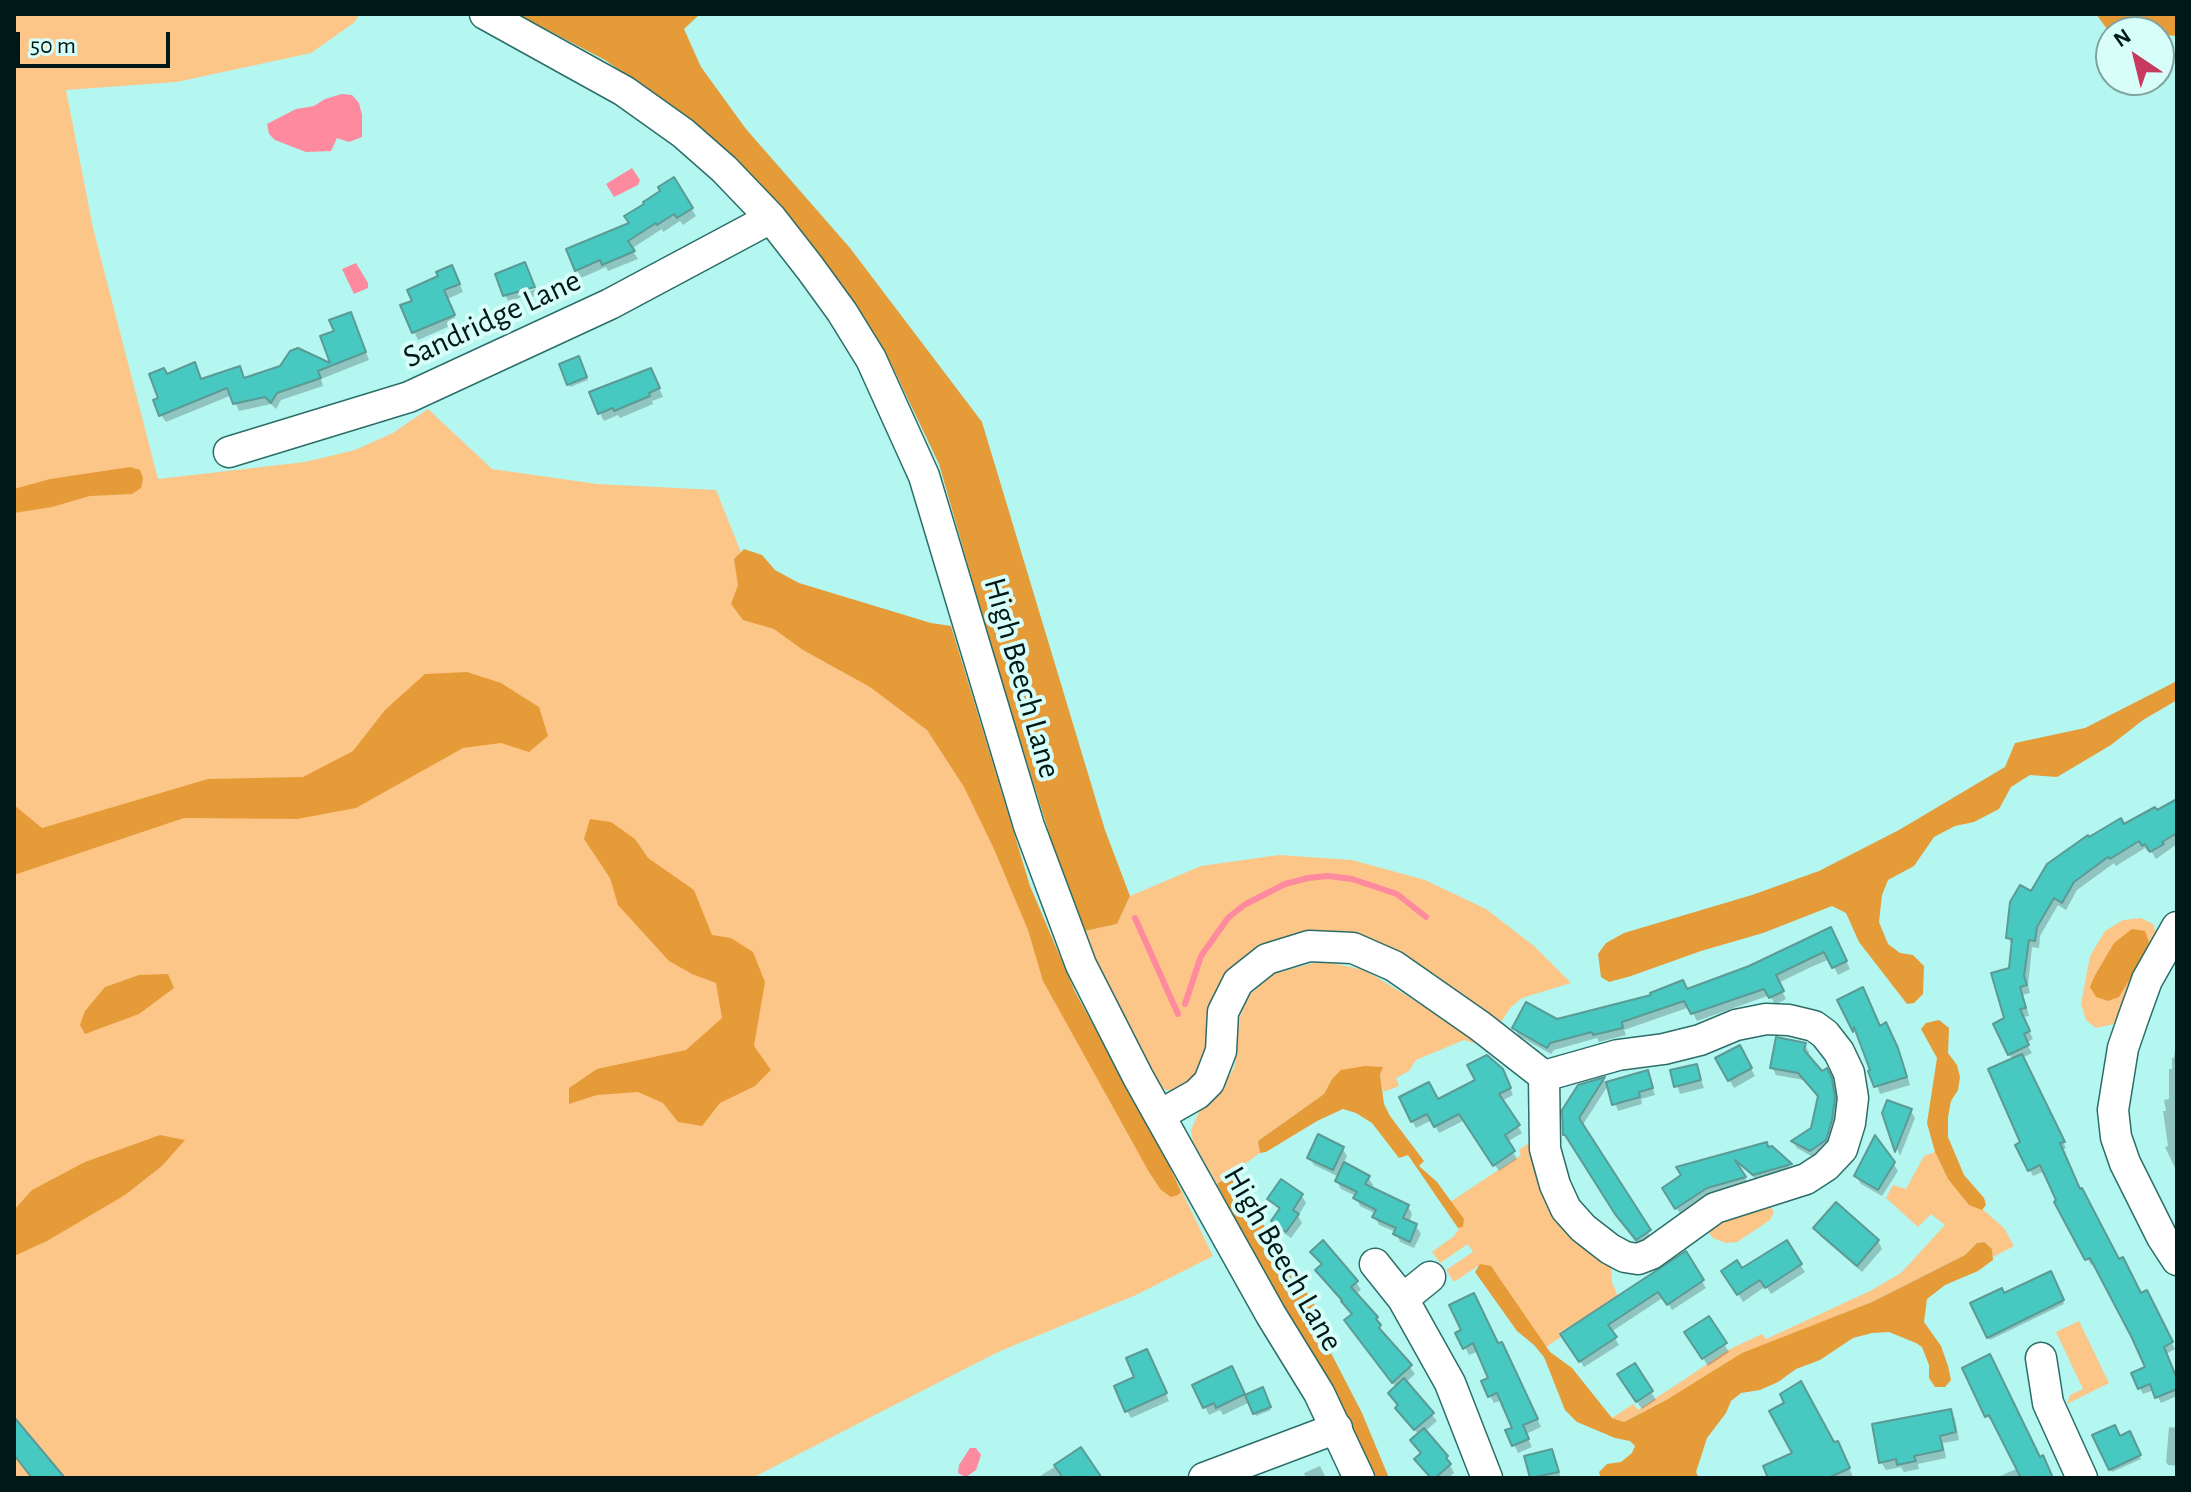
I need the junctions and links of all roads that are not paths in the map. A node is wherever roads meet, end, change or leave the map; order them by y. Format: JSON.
{"nodes":[{"id":1,"x":485,"y":14,"type":"edge"},
{"id":2,"x":771,"y":218,"type":"junction"},
{"id":3,"x":229,"y":452,"type":"dead end"},
{"id":4,"x":2177,"y":927,"type":"edge"},
{"id":5,"x":1544,"y":1076,"type":"junction"},
{"id":6,"x":1160,"y":1115,"type":"junction"},
{"id":7,"x":2177,"y":1260,"type":"edge"},
{"id":8,"x":1375,"y":1264,"type":"dead end"},
{"id":9,"x":1430,"y":1277,"type":"dead end"},
{"id":10,"x":1403,"y":1299,"type":"junction"},
{"id":11,"x":2041,"y":1358,"type":"dead end"},
{"id":12,"x":1337,"y":1428,"type":"junction"},
{"id":13,"x":1204,"y":1478,"type":"edge"},
{"id":14,"x":1359,"y":1478,"type":"edge"},
{"id":15,"x":1487,"y":1478,"type":"edge"},
{"id":16,"x":2082,"y":1478,"type":"edge"}],
"edges":[{"from":1,"to":2,"type":"street","name":"High Beech Lane"},
{"from":2,"to":3,"type":"street","name":"Sandridge Lane"},
{"from":2,"to":6,"type":"street","name":"High Beech Lane"},
{"from":4,"to":7,"type":"street"},
{"from":5,"to":5,"type":"street"},
{"from":5,"to":6,"type":"street"},
{"from":6,"to":12,"type":"street","name":"High Beech Lane"},
{"from":8,"to":10,"type":"street"},
{"from":9,"to":10,"type":"street"},
{"from":10,"to":15,"type":"street"},
{"from":11,"to":16,"type":"street"},
{"from":12,"to":13,"type":"street"},
{"from":12,"to":14,"type":"street","name":"High Beech Lane"}]}
